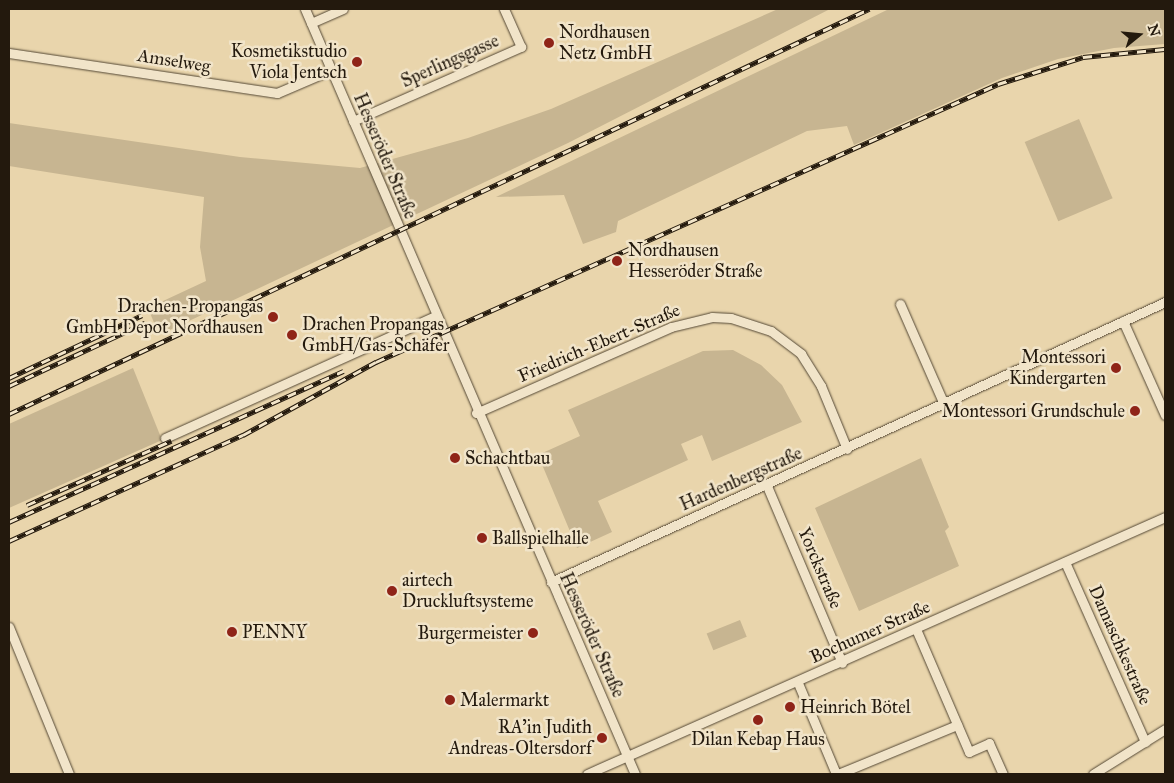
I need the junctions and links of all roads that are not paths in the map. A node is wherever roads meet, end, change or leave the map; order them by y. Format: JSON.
{"nodes":[{"id":1,"x":305,"y":9,"type":"edge"},
{"id":2,"x":343,"y":9,"type":"edge"},
{"id":3,"x":504,"y":9,"type":"edge"},
{"id":4,"x":311,"y":23,"type":"junction"},
{"id":5,"x":9,"y":53,"type":"edge"},
{"id":6,"x":331,"y":70,"type":"junction"},
{"id":7,"x":353,"y":121,"type":"junction"},
{"id":8,"x":1165,"y":302,"type":"edge"},
{"id":9,"x":900,"y":304,"type":"dead end"},
{"id":10,"x":435,"y":316,"type":"junction"},
{"id":11,"x":1123,"y":321,"type":"junction"},
{"id":12,"x":944,"y":404,"type":"junction"},
{"id":13,"x":476,"y":412,"type":"junction"},
{"id":14,"x":1165,"y":415,"type":"edge"},
{"id":15,"x":165,"y":438,"type":"dead end"},
{"id":16,"x":847,"y":449,"type":"junction"},
{"id":17,"x":767,"y":486,"type":"junction"},
{"id":18,"x":1165,"y":517,"type":"edge"},
{"id":19,"x":1065,"y":562,"type":"junction"},
{"id":20,"x":550,"y":582,"type":"junction"},
{"id":21,"x":9,"y":627,"type":"edge"},
{"id":22,"x":916,"y":629,"type":"junction"},
{"id":23,"x":842,"y":663,"type":"junction"},
{"id":24,"x":798,"y":683,"type":"junction"},
{"id":25,"x":957,"y":724,"type":"junction"},
{"id":26,"x":1165,"y":729,"type":"edge"},
{"id":27,"x":1145,"y":742,"type":"junction"},
{"id":28,"x":628,"y":756,"type":"junction"},
{"id":29,"x":69,"y":774,"type":"edge"},
{"id":30,"x":587,"y":774,"type":"edge"},
{"id":31,"x":635,"y":774,"type":"edge"},
{"id":32,"x":837,"y":774,"type":"edge"},
{"id":33,"x":1003,"y":774,"type":"edge"},
{"id":34,"x":1093,"y":774,"type":"edge"}],
"edges":[{"from":1,"to":4,"type":"street","name":"Hesseröder Straße"},
{"from":2,"to":4,"type":"street"},
{"from":3,"to":7,"type":"street","name":"Sperlingsgasse"},
{"from":4,"to":6,"type":"street","name":"Hesseröder Straße"},
{"from":5,"to":6,"type":"street","name":"Amselweg"},
{"from":6,"to":7,"type":"street","name":"Hesseröder Straße"},
{"from":7,"to":10,"type":"street","name":"Hesseröder Straße"},
{"from":8,"to":11,"type":"street","name":"Hardenbergstraße"},
{"from":9,"to":12,"type":"street"},
{"from":10,"to":13,"type":"street","name":"Hesseröder Straße"},
{"from":10,"to":15,"type":"street"},
{"from":11,"to":12,"type":"street","name":"Hardenbergstraße"},
{"from":11,"to":14,"type":"street"},
{"from":12,"to":16,"type":"street","name":"Hardenbergstraße"},
{"from":13,"to":16,"type":"street","name":"Friedrich-Ebert-Straße"},
{"from":13,"to":20,"type":"street","name":"Hesseröder Straße"},
{"from":16,"to":17,"type":"street","name":"Hardenbergstraße"},
{"from":17,"to":20,"type":"street","name":"Hardenbergstraße"},
{"from":17,"to":23,"type":"street","name":"Yorckstraße"},
{"from":18,"to":19,"type":"street","name":"Bochumer Straße"},
{"from":19,"to":22,"type":"street","name":"Bochumer Straße"},
{"from":19,"to":27,"type":"street","name":"Damaschkestraße"},
{"from":20,"to":28,"type":"street","name":"Hesseröder Straße"},
{"from":21,"to":29,"type":"street"},
{"from":22,"to":23,"type":"street","name":"Bochumer Straße"},
{"from":22,"to":25,"type":"street"},
{"from":23,"to":24,"type":"street","name":"Bochumer Straße"},
{"from":24,"to":28,"type":"street","name":"Bochumer Straße"},
{"from":24,"to":32,"type":"street"},
{"from":25,"to":32,"type":"street"},
{"from":25,"to":33,"type":"street"},
{"from":26,"to":27,"type":"street"},
{"from":27,"to":34,"type":"street"},
{"from":28,"to":30,"type":"street","name":"Bochumer Straße"},
{"from":28,"to":31,"type":"street","name":"Hesseröder Straße"}]}
